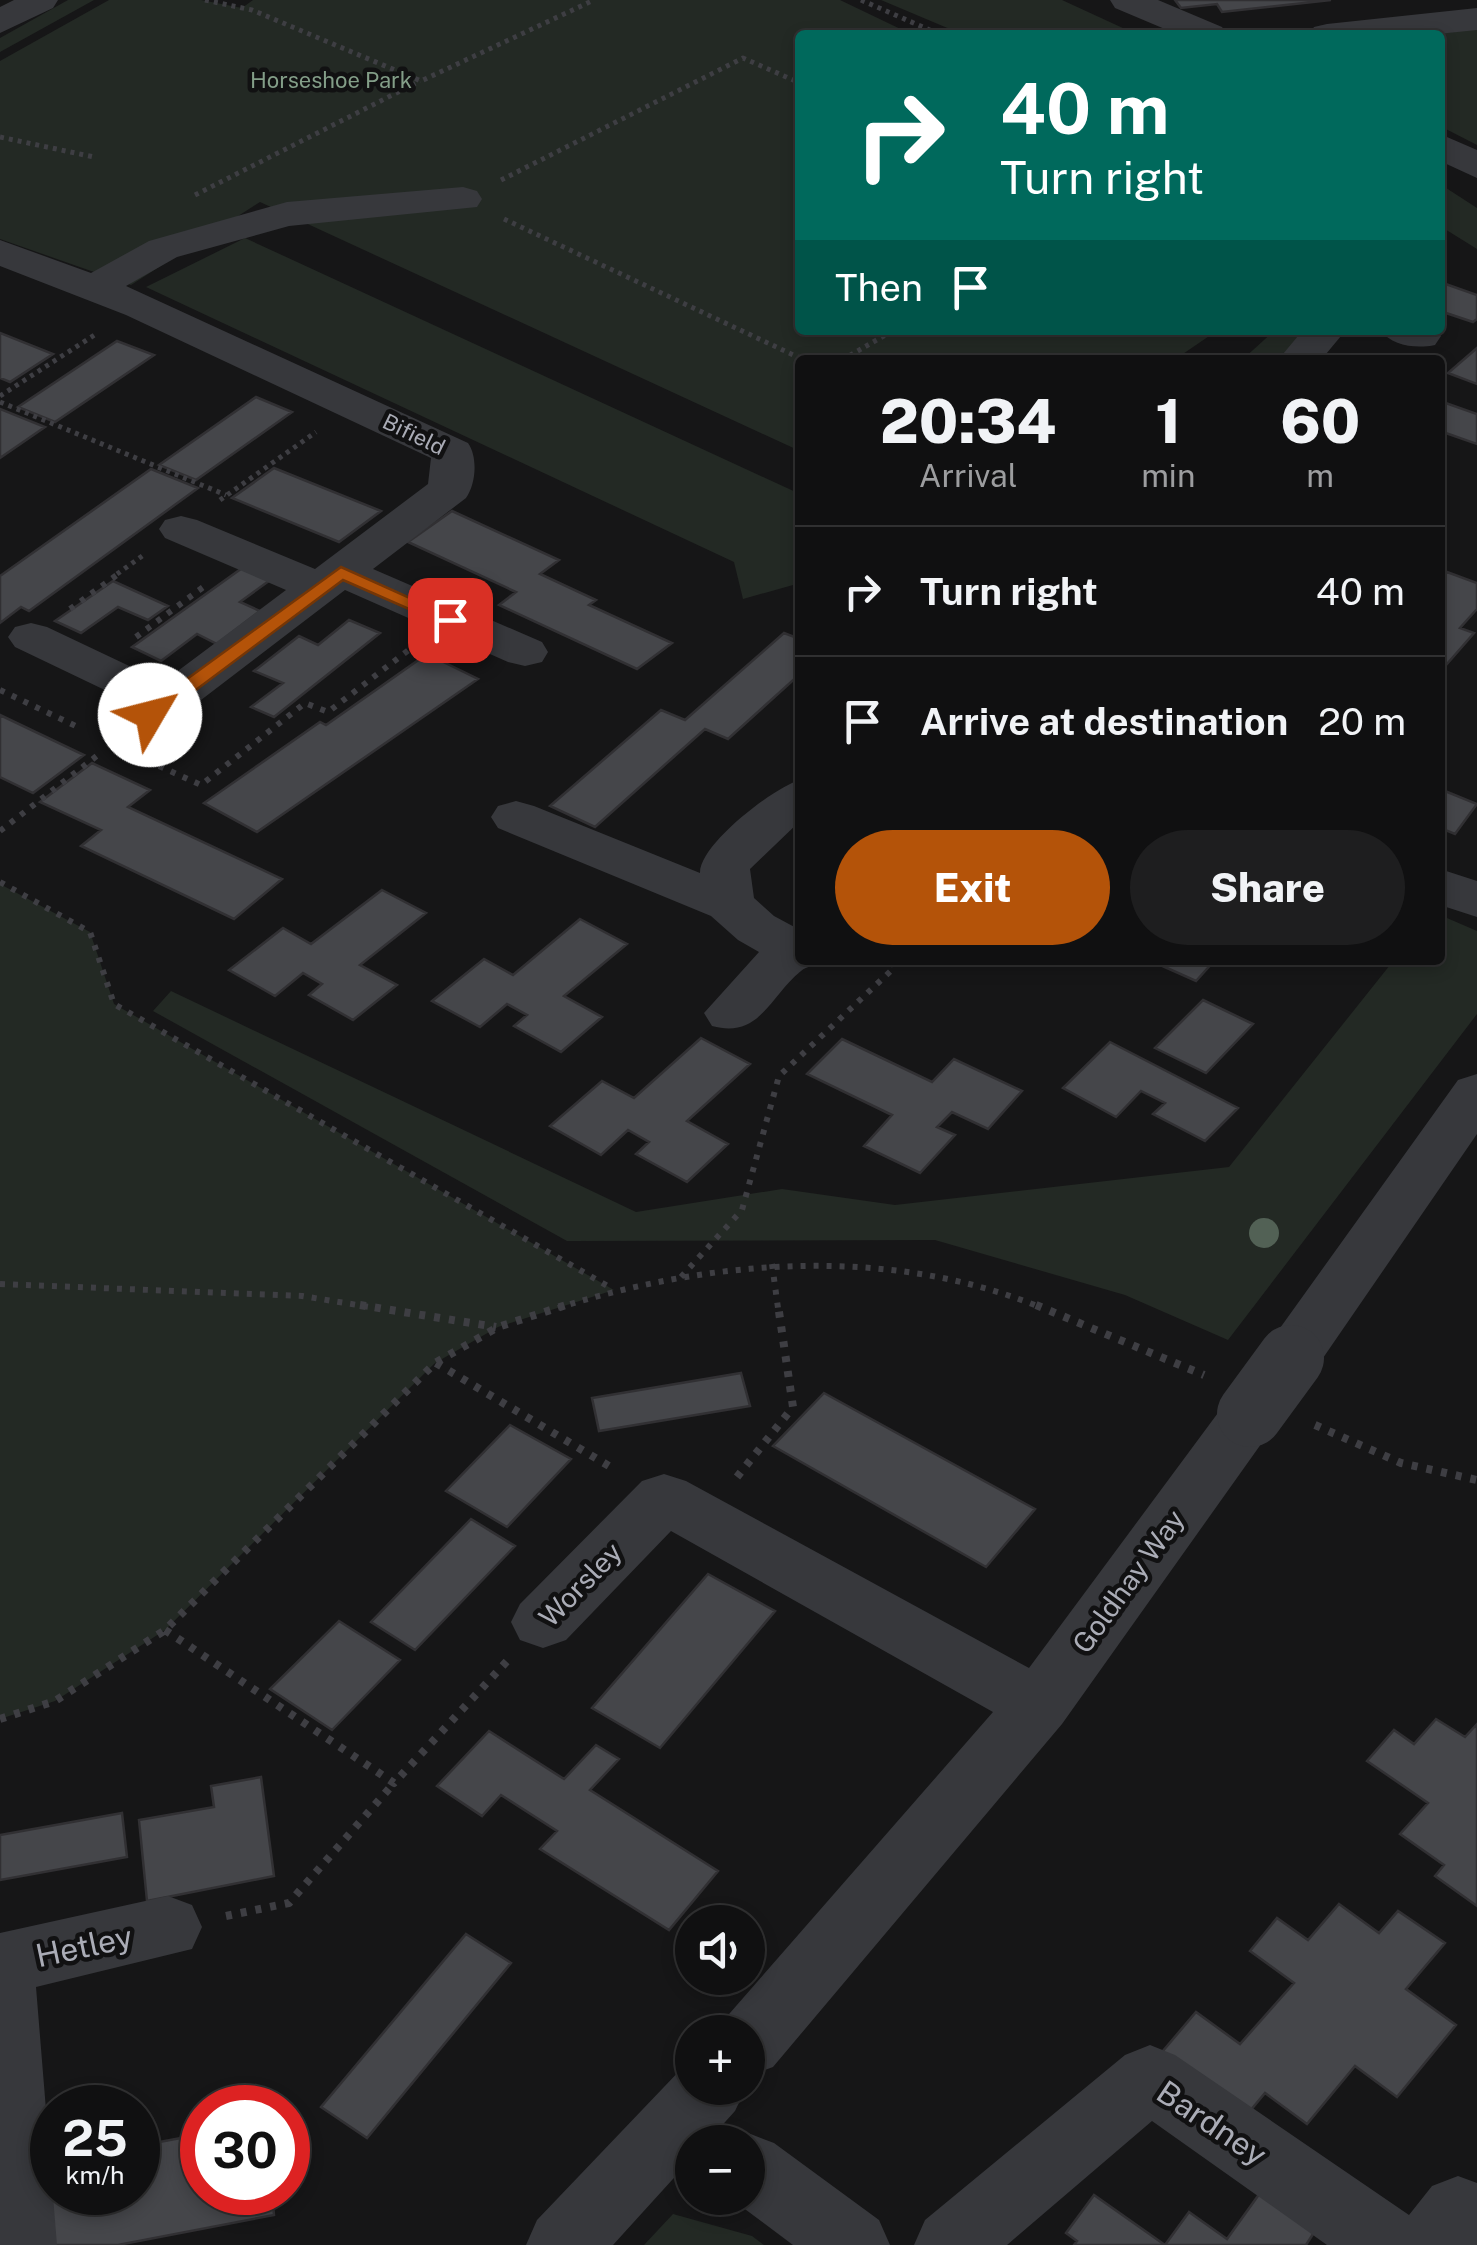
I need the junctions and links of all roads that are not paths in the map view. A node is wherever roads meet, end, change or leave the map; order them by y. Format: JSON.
{"nodes":[{"id":1,"x":1128,"y":0,"type":"edge"},
{"id":2,"x":1464,"y":13,"type":"edge"},
{"id":3,"x":1197,"y":30,"type":"edge"},
{"id":4,"x":1358,"y":30,"type":"edge"},
{"id":5,"x":1445,"y":148,"type":"edge"},
{"id":6,"x":1477,"y":166,"type":"edge"},
{"id":7,"x":463,"y":200,"type":"road end"},
{"id":8,"x":11,"y":268,"type":"edge"},
{"id":9,"x":92,"y":288,"type":"junction"},
{"id":10,"x":1321,"y":335,"type":"edge"},
{"id":11,"x":1303,"y":355,"type":"edge"},
{"id":12,"x":181,"y":528,"type":"dead end"},
{"id":13,"x":330,"y":580,"type":"junction"},
{"id":14,"x":30,"y":637,"type":"dead end"},
{"id":15,"x":524,"y":652,"type":"dead end"},
{"id":16,"x":795,"y":800,"type":"edge"},
{"id":17,"x":516,"y":817,"type":"dead end"},
{"id":18,"x":1445,"y":888,"type":"edge"},
{"id":19,"x":1477,"y":900,"type":"edge"},
{"id":20,"x":730,"y":904,"type":"junction"},
{"id":21,"x":795,"y":950,"type":"edge"},
{"id":22,"x":795,"y":952,"type":"edge"},
{"id":23,"x":731,"y":1013,"type":"dead end"},
{"id":24,"x":1477,"y":1093,"type":"edge"},
{"id":25,"x":543,"y":1622,"type":"road end"},
{"id":26,"x":1039,"y":1705,"type":"junction"},
{"id":27,"x":168,"y":1928,"type":"road end"},
{"id":28,"x":0,"y":1968,"type":"edge"},
{"id":29,"x":765,"y":2024,"type":"edge"},
{"id":30,"x":702,"y":2117,"type":"edge"},
{"id":31,"x":765,"y":2180,"type":"edge"},
{"id":32,"x":20,"y":2245,"type":"edge"},
{"id":33,"x":563,"y":2245,"type":"edge"},
{"id":34,"x":853,"y":2245,"type":"edge"},
{"id":35,"x":951,"y":2245,"type":"edge"},
{"id":36,"x":1389,"y":2245,"type":"edge"}],
"edges":[{"from":1,"to":3,"type":"street"},
{"from":2,"to":4,"type":"street"},
{"from":5,"to":6,"type":"street"},
{"from":7,"to":9,"type":"street"},
{"from":8,"to":9,"type":"street","name":"Bifield"},
{"from":9,"to":13,"type":"street","name":"Bifield"},
{"from":10,"to":11,"type":"street"},
{"from":12,"to":13,"type":"street"},
{"from":13,"to":14,"type":"street","name":"Bifield"},
{"from":13,"to":15,"type":"street"},
{"from":16,"to":20,"type":"street"},
{"from":17,"to":20,"type":"street"},
{"from":18,"to":19,"type":"street"},
{"from":20,"to":21,"type":"street"},
{"from":22,"to":23,"type":"street"},
{"from":24,"to":26,"type":"street","name":"Goldhay Way","bridge":true},
{"from":25,"to":26,"type":"street","name":"Worsley"},
{"from":26,"to":29,"type":"street","name":"Goldhay Way"},
{"from":27,"to":28,"type":"street","name":"Hetley"},
{"from":28,"to":32,"type":"street","name":"Hetley"},
{"from":30,"to":33,"type":"street"},
{"from":31,"to":34,"type":"street"},
{"from":35,"to":36,"type":"street","name":"Bardney"}]}
